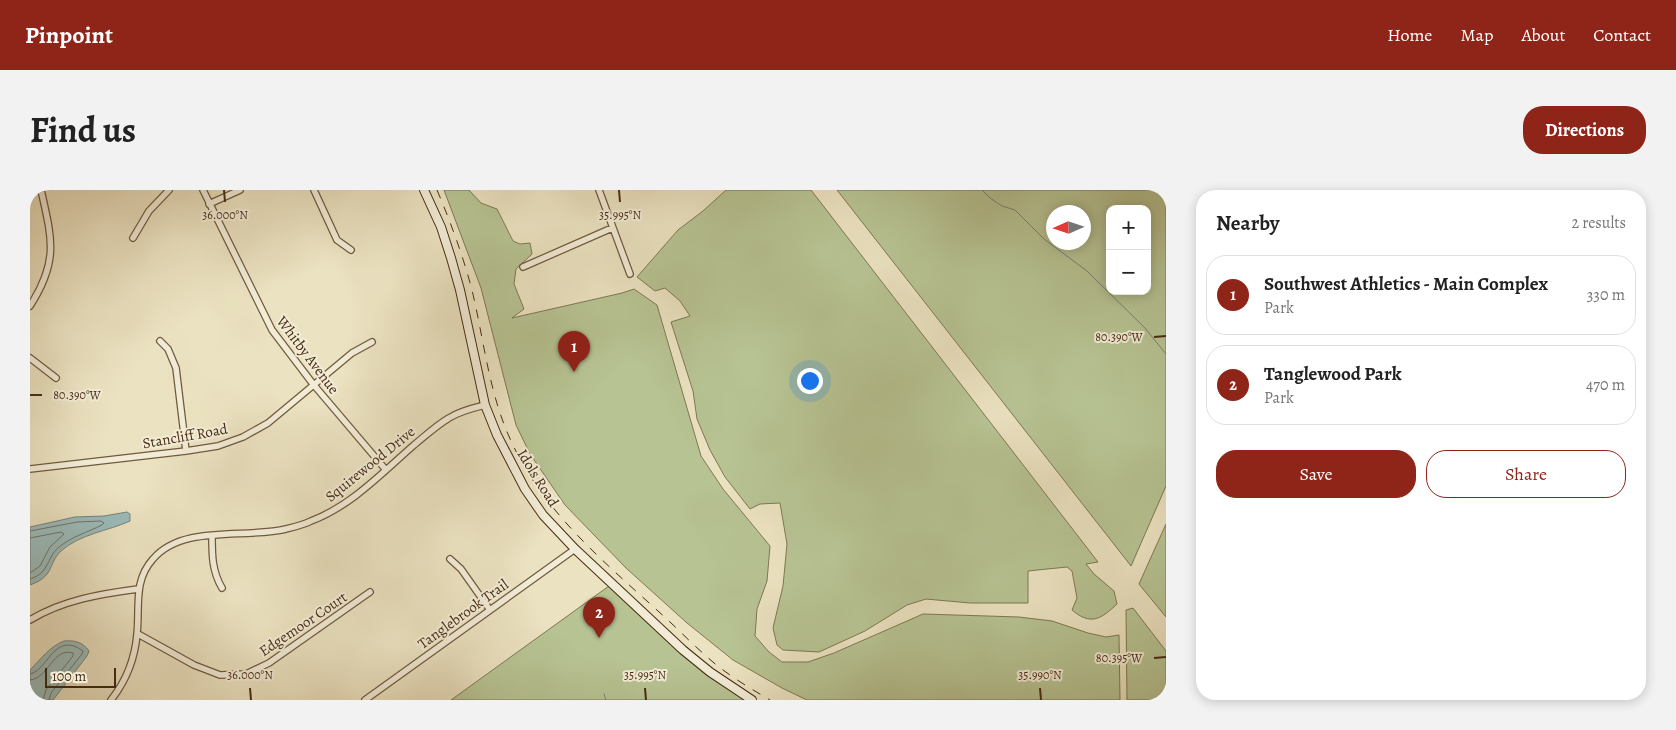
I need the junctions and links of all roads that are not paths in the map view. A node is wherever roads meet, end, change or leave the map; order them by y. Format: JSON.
{"nodes":[{"id":1,"x":41,"y":190,"type":"edge"},
{"id":2,"x":169,"y":190,"type":"edge"},
{"id":3,"x":203,"y":190,"type":"edge"},
{"id":4,"x":240,"y":190,"type":"edge"},
{"id":5,"x":314,"y":190,"type":"edge"},
{"id":6,"x":424,"y":190,"type":"edge"},
{"id":7,"x":599,"y":190,"type":"edge"},
{"id":8,"x":209,"y":204,"type":"junction"},
{"id":9,"x":612,"y":228,"type":"junction"},
{"id":10,"x":132,"y":238,"type":"dead end"},
{"id":11,"x":350,"y":250,"type":"dead end"},
{"id":12,"x":523,"y":267,"type":"dead end"},
{"id":13,"x":630,"y":274,"type":"dead end"},
{"id":14,"x":30,"y":306,"type":"edge"},
{"id":15,"x":160,"y":341,"type":"dead end"},
{"id":16,"x":372,"y":342,"type":"dead end"},
{"id":17,"x":30,"y":358,"type":"edge"},
{"id":18,"x":56,"y":378,"type":"dead end"},
{"id":19,"x":313,"y":384,"type":"junction"},
{"id":20,"x":485,"y":404,"type":"junction"},
{"id":21,"x":186,"y":451,"type":"junction"},
{"id":22,"x":30,"y":469,"type":"edge"},
{"id":23,"x":386,"y":470,"type":"junction"},
{"id":24,"x":212,"y":536,"type":"junction"},
{"id":25,"x":575,"y":549,"type":"junction"},
{"id":26,"x":450,"y":560,"type":"dead end"},
{"id":27,"x":222,"y":588,"type":"dead end"},
{"id":28,"x":138,"y":589,"type":"junction"},
{"id":29,"x":370,"y":592,"type":"dead end"},
{"id":30,"x":490,"y":610,"type":"junction"},
{"id":31,"x":30,"y":620,"type":"edge"},
{"id":32,"x":138,"y":634,"type":"junction"},
{"id":33,"x":111,"y":700,"type":"edge"},
{"id":34,"x":364,"y":700,"type":"edge"},
{"id":35,"x":752,"y":700,"type":"edge"}],
"edges":[{"from":1,"to":14,"type":"street"},
{"from":2,"to":10,"type":"street"},
{"from":3,"to":8,"type":"street","name":"Whitby Avenue"},
{"from":4,"to":8,"type":"street"},
{"from":5,"to":11,"type":"street"},
{"from":6,"to":20,"type":"street","name":"Idols Road"},
{"from":7,"to":9,"type":"street"},
{"from":8,"to":19,"type":"street","name":"Whitby Avenue"},
{"from":9,"to":12,"type":"street"},
{"from":9,"to":13,"type":"street"},
{"from":15,"to":21,"type":"street"},
{"from":16,"to":19,"type":"street","name":"Stancliff Road"},
{"from":17,"to":18,"type":"street"},
{"from":19,"to":21,"type":"street","name":"Stancliff Road"},
{"from":19,"to":23,"type":"street","name":"Whitby Avenue"},
{"from":20,"to":23,"type":"street","name":"Squirewood Drive"},
{"from":20,"to":25,"type":"street","name":"Idols Road"},
{"from":21,"to":22,"type":"street","name":"Stancliff Road"},
{"from":23,"to":24,"type":"street","name":"Squirewood Drive"},
{"from":24,"to":27,"type":"street"},
{"from":24,"to":28,"type":"street","name":"Squirewood Drive"},
{"from":25,"to":30,"type":"street","name":"Tanglebrook Trail"},
{"from":25,"to":35,"type":"street","name":"Idols Road"},
{"from":26,"to":30,"type":"street"},
{"from":28,"to":31,"type":"street"},
{"from":28,"to":32,"type":"street","name":"Squirewood Drive"},
{"from":29,"to":32,"type":"street","name":"Edgemoor Court"},
{"from":30,"to":34,"type":"street","name":"Tanglebrook Trail"},
{"from":32,"to":33,"type":"street","name":"Squirewood Drive"}]}
